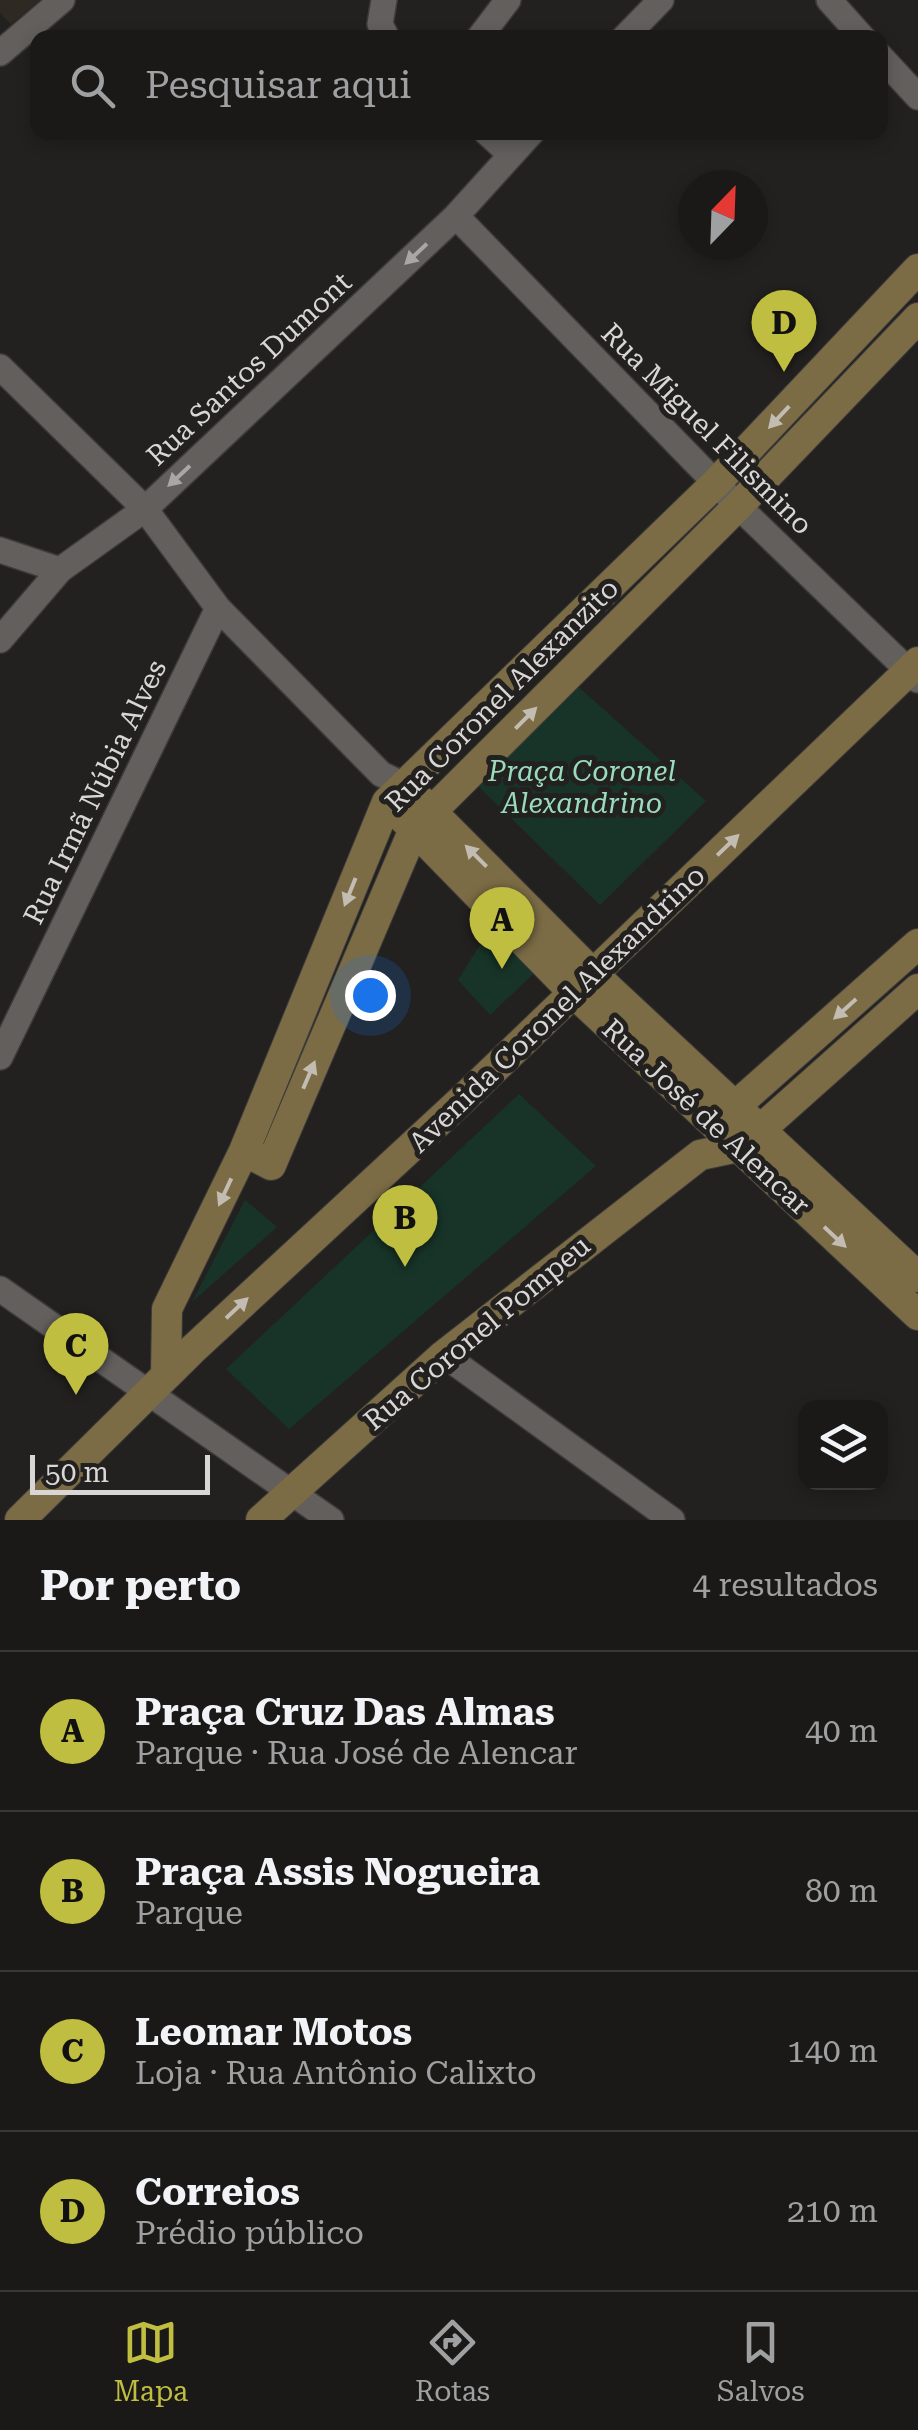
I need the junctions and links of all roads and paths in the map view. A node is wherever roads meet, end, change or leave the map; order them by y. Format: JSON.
{"nodes":[{"id":1,"x":62,"y":0,"type":"edge"},
{"id":2,"x":384,"y":0,"type":"edge"},
{"id":3,"x":508,"y":0,"type":"edge"},
{"id":4,"x":660,"y":0,"type":"edge"},
{"id":5,"x":829,"y":0,"type":"edge"},
{"id":6,"x":383,"y":30,"type":"edge"},
{"id":7,"x":485,"y":30,"type":"edge"},
{"id":8,"x":632,"y":30,"type":"edge"},
{"id":9,"x":857,"y":30,"type":"edge"},
{"id":10,"x":0,"y":53,"type":"edge"},
{"id":11,"x":888,"y":65,"type":"edge"},
{"id":12,"x":918,"y":97,"type":"edge"},
{"id":13,"x":495,"y":140,"type":"edge"},
{"id":14,"x":524,"y":140,"type":"edge"},
{"id":15,"x":510,"y":154,"type":"junction"},
{"id":16,"x":456,"y":216,"type":"junction"},
{"id":17,"x":918,"y":270,"type":"edge"},
{"id":18,"x":918,"y":318,"type":"edge"},
{"id":19,"x":856,"y":335,"type":"junction"},
{"id":20,"x":881,"y":356,"type":"junction"},
{"id":21,"x":0,"y":367,"type":"edge"},
{"id":22,"x":716,"y":483,"type":"junction"},
{"id":23,"x":738,"y":506,"type":"junction"},
{"id":24,"x":145,"y":508,"type":"junction"},
{"id":25,"x":0,"y":550,"type":"edge"},
{"id":26,"x":60,"y":570,"type":"junction"},
{"id":27,"x":218,"y":608,"type":"junction"},
{"id":28,"x":583,"y":612,"type":"junction"},
{"id":29,"x":607,"y":637,"type":"junction"},
{"id":30,"x":0,"y":640,"type":"edge"},
{"id":31,"x":551,"y":642,"type":"junction"},
{"id":32,"x":574,"y":669,"type":"junction"},
{"id":33,"x":915,"y":671,"type":"edge"},
{"id":34,"x":391,"y":787,"type":"junction"},
{"id":35,"x":423,"y":820,"type":"junction"},
{"id":36,"x":918,"y":944,"type":"edge"},
{"id":37,"x":584,"y":984,"type":"junction"},
{"id":38,"x":918,"y":989,"type":"edge"},
{"id":39,"x":0,"y":1056,"type":"edge"},
{"id":40,"x":260,"y":1111,"type":"junction"},
{"id":41,"x":726,"y":1115,"type":"junction"},
{"id":42,"x":289,"y":1123,"type":"junction"},
{"id":43,"x":749,"y":1138,"type":"junction"},
{"id":44,"x":700,"y":1155,"type":"junction"},
{"id":45,"x":258,"y":1158,"type":"junction"},
{"id":46,"x":918,"y":1277,"type":"edge"},
{"id":47,"x":0,"y":1289,"type":"edge"},
{"id":48,"x":918,"y":1314,"type":"edge"},
{"id":49,"x":444,"y":1354,"type":"junction"},
{"id":50,"x":159,"y":1384,"type":"junction"},
{"id":51,"x":290,"y":1492,"type":"junction"},
{"id":52,"x":20,"y":1520,"type":"edge"},
{"id":53,"x":260,"y":1520,"type":"edge"},
{"id":54,"x":331,"y":1520,"type":"edge"},
{"id":55,"x":672,"y":1520,"type":"edge"}],
"edges":[{"from":1,"to":10,"type":"street"},
{"from":2,"to":6,"type":"street"},
{"from":3,"to":7,"type":"street"},
{"from":4,"to":8,"type":"street"},
{"from":5,"to":9,"type":"street"},
{"from":11,"to":12,"type":"street"},
{"from":13,"to":15,"type":"street"},
{"from":14,"to":15,"type":"street","name":"Rua Santos Dumont"},
{"from":15,"to":16,"type":"street","name":"Rua Santos Dumont"},
{"from":16,"to":22,"type":"street","name":"Rua Miguel Filismino"},
{"from":16,"to":24,"type":"street","name":"Rua Santos Dumont","one_way":true},
{"from":17,"to":19,"type":"main road","name":"Rua Coronel Alexanzito"},
{"from":18,"to":20,"type":"main road","name":"Rua Coronel Alexanzito"},
{"from":19,"to":20,"type":"main road"},
{"from":19,"to":22,"type":"main road","name":"Rua Coronel Alexanzito","one_way":true},
{"from":20,"to":23,"type":"main road","name":"Rua Coronel Alexanzito"},
{"from":21,"to":24,"type":"street"},
{"from":22,"to":23,"type":"street","name":"Rua Miguel Filismino"},
{"from":22,"to":28,"type":"main road","name":"Rua Coronel Alexanzito"},
{"from":23,"to":29,"type":"main road","name":"Rua Coronel Alexanzito"},
{"from":23,"to":33,"type":"street","name":"Rua Miguel Filismino"},
{"from":24,"to":26,"type":"street","name":"Rua Santos Dumont"},
{"from":24,"to":27,"type":"street"},
{"from":25,"to":26,"type":"street"},
{"from":26,"to":30,"type":"street","name":"Rua Santos Dumont"},
{"from":27,"to":34,"type":"street"},
{"from":27,"to":39,"type":"street","name":"Rua Irmã Núbia Alves"},
{"from":28,"to":29,"type":"main road"},
{"from":28,"to":31,"type":"main road","name":"Rua Coronel Alexanzito"},
{"from":29,"to":32,"type":"main road","name":"Rua Coronel Alexanzito"},
{"from":31,"to":32,"type":"main road"},
{"from":31,"to":34,"type":"main road","name":"Rua Coronel Alexanzito"},
{"from":35,"to":32,"type":"main road","name":"Rua Coronel Alexanzito","one_way":true},
{"from":37,"to":33,"type":"main road","name":"Avenida Coronel Alexandrino","one_way":true},
{"from":34,"to":35,"type":"main road","name":"Rua José de Alencar"},
{"from":34,"to":40,"type":"main road","name":"Rua Coronel Alexanzito","one_way":true},
{"from":35,"to":37,"type":"main road","name":"Rua José de Alencar"},
{"from":42,"to":35,"type":"main road","name":"Rua Coronel Alexanzito","one_way":true},
{"from":36,"to":41,"type":"main road","one_way":true},
{"from":37,"to":41,"type":"main road","name":"Rua José de Alencar"},
{"from":50,"to":37,"type":"main road","name":"Avenida Coronel Alexandrino","one_way":true},
{"from":38,"to":43,"type":"main road"},
{"from":40,"to":42,"type":"main road"},
{"from":40,"to":45,"type":"main road","name":"Rua Coronel Alexanzito"},
{"from":41,"to":43,"type":"main road","name":"Rua José de Alencar"},
{"from":41,"to":44,"type":"main road"},
{"from":42,"to":45,"type":"main road","name":"Rua Coronel Alexanzito"},
{"from":43,"to":44,"type":"main road"},
{"from":43,"to":46,"type":"main road","name":"Rua José de Alencar"},
{"from":43,"to":48,"type":"main road","name":"Rua José de Alencar","one_way":true},
{"from":44,"to":49,"type":"main road","name":"Rua Coronel Pompeu"},
{"from":45,"to":50,"type":"main road","name":"Rua Coronel Alexanzito","one_way":true},
{"from":47,"to":50,"type":"street"},
{"from":49,"to":51,"type":"main road","name":"Rua Coronel Pompeu"},
{"from":49,"to":55,"type":"street"},
{"from":50,"to":51,"type":"street"},
{"from":50,"to":52,"type":"main road","name":"Avenida Coronel Alexandrino"},
{"from":51,"to":53,"type":"main road","name":"Rua Coronel Pompeu"},
{"from":51,"to":54,"type":"street"}]}
